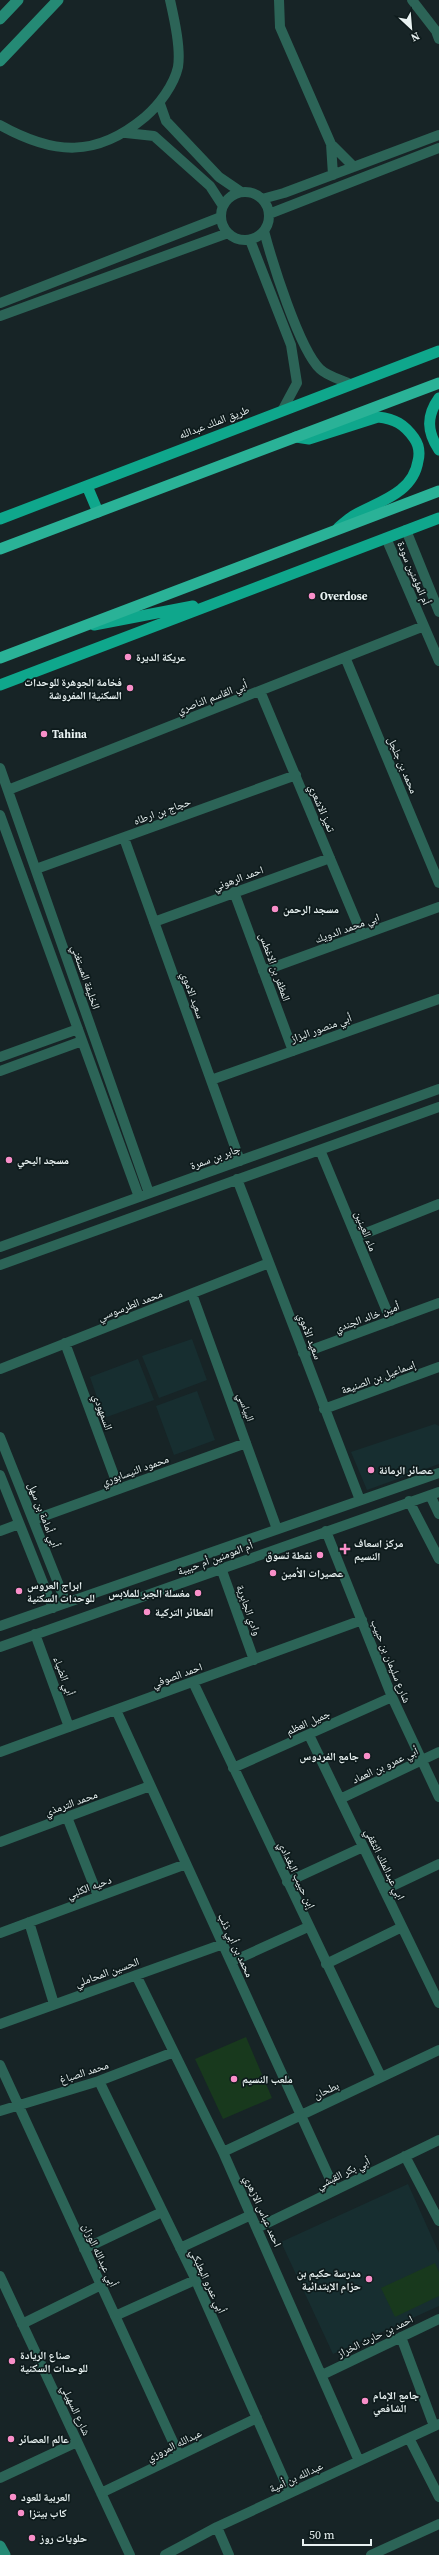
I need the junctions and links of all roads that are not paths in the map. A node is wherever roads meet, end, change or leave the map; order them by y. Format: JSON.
{"nodes":[{"id":1,"x":18,"y":0,"type":"edge"},
{"id":2,"x":58,"y":0,"type":"edge"},
{"id":3,"x":170,"y":0,"type":"edge"},
{"id":4,"x":279,"y":0,"type":"edge"},
{"id":5,"x":412,"y":0,"type":"edge"},
{"id":6,"x":0,"y":19,"type":"edge"},
{"id":7,"x":439,"y":39,"type":"edge"},
{"id":8,"x":0,"y":61,"type":"edge"},
{"id":9,"x":160,"y":104,"type":"junction"},
{"id":10,"x":0,"y":125,"type":"edge"},
{"id":11,"x":126,"y":133,"type":"junction"},
{"id":12,"x":439,"y":135,"type":"edge"},
{"id":13,"x":331,"y":144,"type":"junction"},
{"id":14,"x":439,"y":148,"type":"edge"},
{"id":15,"x":354,"y":167,"type":"junction"},
{"id":16,"x":333,"y":175,"type":"junction"},
{"id":17,"x":241,"y":192,"type":"junction"},
{"id":18,"x":262,"y":199,"type":"junction"},
{"id":19,"x":223,"y":206,"type":"junction"},
{"id":20,"x":270,"y":214,"type":"junction"},
{"id":21,"x":221,"y":217,"type":"junction"},
{"id":22,"x":264,"y":231,"type":"junction"},
{"id":23,"x":228,"y":233,"type":"junction"},
{"id":24,"x":250,"y":240,"type":"junction"},
{"id":25,"x":0,"y":303,"type":"edge"},
{"id":26,"x":0,"y":316,"type":"edge"},
{"id":27,"x":439,"y":351,"type":"edge"},
{"id":28,"x":439,"y":383,"type":"edge"},
{"id":29,"x":350,"y":384,"type":"junction"},
{"id":30,"x":439,"y":398,"type":"edge"},
{"id":31,"x":283,"y":409,"type":"junction"},
{"id":32,"x":296,"y":437,"type":"junction"},
{"id":33,"x":439,"y":450,"type":"edge"},
{"id":34,"x":87,"y":486,"type":"junction"},
{"id":35,"x":439,"y":491,"type":"edge"},
{"id":36,"x":98,"y":512,"type":"junction"},
{"id":37,"x":439,"y":518,"type":"edge"},
{"id":38,"x":0,"y":519,"type":"edge"},
{"id":39,"x":406,"y":530,"type":"junction"},
{"id":40,"x":335,"y":531,"type":"junction"},
{"id":41,"x":386,"y":538,"type":"junction"},
{"id":42,"x":0,"y":549,"type":"edge"},
{"id":43,"x":221,"y":601,"type":"junction"},
{"id":44,"x":439,"y":612,"type":"edge"},
{"id":45,"x":424,"y":626,"type":"junction"},
{"id":46,"x":84,"y":627,"type":"junction"},
{"id":47,"x":345,"y":657,"type":"junction"},
{"id":48,"x":0,"y":658,"type":"edge"},
{"id":49,"x":439,"y":661,"type":"edge"},
{"id":50,"x":0,"y":685,"type":"edge"},
{"id":51,"x":260,"y":691,"type":"junction"},
{"id":52,"x":0,"y":768,"type":"edge"},
{"id":53,"x":296,"y":775,"type":"junction"},
{"id":54,"x":8,"y":790,"type":"junction"},
{"id":55,"x":0,"y":815,"type":"edge"},
{"id":56,"x":124,"y":838,"type":"junction"},
{"id":57,"x":330,"y":858,"type":"junction"},
{"id":58,"x":36,"y":869,"type":"junction"},
{"id":59,"x":439,"y":883,"type":"edge"},
{"id":60,"x":234,"y":892,"type":"junction"},
{"id":61,"x":439,"y":907,"type":"edge"},
{"id":62,"x":154,"y":922,"type":"junction"},
{"id":63,"x":362,"y":935,"type":"junction"},
{"id":64,"x":263,"y":971,"type":"junction"},
{"id":65,"x":439,"y":999,"type":"edge"},
{"id":66,"x":78,"y":1029,"type":"junction"},
{"id":67,"x":82,"y":1041,"type":"junction"},
{"id":68,"x":293,"y":1051,"type":"junction"},
{"id":69,"x":0,"y":1057,"type":"edge"},
{"id":70,"x":0,"y":1071,"type":"edge"},
{"id":71,"x":211,"y":1080,"type":"junction"},
{"id":72,"x":439,"y":1089,"type":"edge"},
{"id":73,"x":439,"y":1107,"type":"edge"},
{"id":74,"x":320,"y":1150,"type":"junction"},
{"id":75,"x":240,"y":1161,"type":"junction"},
{"id":76,"x":237,"y":1180,"type":"junction"},
{"id":77,"x":149,"y":1193,"type":"junction"},
{"id":78,"x":139,"y":1197,"type":"junction"},
{"id":79,"x":439,"y":1204,"type":"edge"},
{"id":80,"x":356,"y":1237,"type":"junction"},
{"id":81,"x":0,"y":1247,"type":"edge"},
{"id":82,"x":269,"y":1263,"type":"junction"},
{"id":83,"x":0,"y":1264,"type":"edge"},
{"id":84,"x":192,"y":1294,"type":"junction"},
{"id":85,"x":439,"y":1303,"type":"edge"},
{"id":86,"x":391,"y":1321,"type":"junction"},
{"id":87,"x":66,"y":1343,"type":"junction"},
{"id":88,"x":303,"y":1353,"type":"junction"},
{"id":89,"x":439,"y":1367,"type":"edge"},
{"id":90,"x":0,"y":1369,"type":"edge"},
{"id":91,"x":324,"y":1409,"type":"junction"},
{"id":92,"x":0,"y":1437,"type":"edge"},
{"id":93,"x":246,"y":1443,"type":"junction"},
{"id":94,"x":439,"y":1473,"type":"edge"},
{"id":95,"x":0,"y":1475,"type":"edge"},
{"id":96,"x":119,"y":1489,"type":"junction"},
{"id":97,"x":434,"y":1493,"type":"edge"},
{"id":98,"x":360,"y":1500,"type":"junction"},
{"id":99,"x":409,"y":1502,"type":"junction"},
{"id":100,"x":439,"y":1514,"type":"edge"},
{"id":101,"x":33,"y":1520,"type":"junction"},
{"id":102,"x":19,"y":1524,"type":"junction"},
{"id":103,"x":277,"y":1529,"type":"junction"},
{"id":104,"x":0,"y":1531,"type":"edge"},
{"id":105,"x":326,"y":1531,"type":"junction"},
{"id":106,"x":439,"y":1559,"type":"edge"},
{"id":107,"x":221,"y":1568,"type":"junction"},
{"id":108,"x":66,"y":1603,"type":"junction"},
{"id":109,"x":53,"y":1608,"type":"junction"},
{"id":110,"x":362,"y":1620,"type":"junction"},
{"id":111,"x":0,"y":1626,"type":"edge"},
{"id":112,"x":35,"y":1634,"type":"junction"},
{"id":113,"x":0,"y":1647,"type":"edge"},
{"id":114,"x":254,"y":1660,"type":"junction"},
{"id":115,"x":192,"y":1682,"type":"junction"},
{"id":116,"x":392,"y":1697,"type":"junction"},
{"id":117,"x":116,"y":1710,"type":"junction"},
{"id":118,"x":70,"y":1727,"type":"junction"},
{"id":119,"x":309,"y":1735,"type":"junction"},
{"id":120,"x":0,"y":1752,"type":"edge"},
{"id":121,"x":439,"y":1752,"type":"edge"},
{"id":122,"x":422,"y":1761,"type":"junction"},
{"id":123,"x":233,"y":1768,"type":"junction"},
{"id":124,"x":150,"y":1786,"type":"junction"},
{"id":125,"x":439,"y":1797,"type":"edge"},
{"id":126,"x":340,"y":1799,"type":"junction"},
{"id":127,"x":67,"y":1817,"type":"junction"},
{"id":128,"x":0,"y":1842,"type":"edge"},
{"id":129,"x":363,"y":1847,"type":"junction"},
{"id":130,"x":186,"y":1864,"type":"junction"},
{"id":131,"x":439,"y":1864,"type":"edge"},
{"id":132,"x":287,"y":1882,"type":"junction"},
{"id":133,"x":384,"y":1890,"type":"junction"},
{"id":134,"x":98,"y":1896,"type":"junction"},
{"id":135,"x":29,"y":1922,"type":"junction"},
{"id":136,"x":308,"y":1927,"type":"junction"},
{"id":137,"x":402,"y":1927,"type":"junction"},
{"id":138,"x":0,"y":1933,"type":"edge"},
{"id":139,"x":223,"y":1944,"type":"junction"},
{"id":140,"x":231,"y":1962,"type":"junction"},
{"id":141,"x":326,"y":1964,"type":"junction"},
{"id":142,"x":136,"y":1975,"type":"junction"},
{"id":143,"x":439,"y":2003,"type":"edge"},
{"id":144,"x":54,"y":2004,"type":"junction"},
{"id":145,"x":0,"y":2024,"type":"edge"},
{"id":146,"x":439,"y":2050,"type":"edge"},
{"id":147,"x":174,"y":2052,"type":"junction"},
{"id":148,"x":0,"y":2065,"type":"edge"},
{"id":149,"x":381,"y":2077,"type":"junction"},
{"id":150,"x":99,"y":2081,"type":"junction"},
{"id":151,"x":18,"y":2104,"type":"junction"},
{"id":152,"x":0,"y":2110,"type":"edge"},
{"id":153,"x":301,"y":2115,"type":"junction"},
{"id":154,"x":439,"y":2140,"type":"edge"},
{"id":155,"x":223,"y":2152,"type":"junction"},
{"id":156,"x":405,"y":2156,"type":"junction"},
{"id":157,"x":335,"y":2190,"type":"junction"},
{"id":158,"x":162,"y":2212,"type":"junction"},
{"id":159,"x":251,"y":2215,"type":"junction"},
{"id":160,"x":439,"y":2221,"type":"edge"},
{"id":161,"x":257,"y":2228,"type":"junction"},
{"id":162,"x":180,"y":2248,"type":"junction"},
{"id":163,"x":84,"y":2249,"type":"junction"},
{"id":164,"x":0,"y":2276,"type":"edge"},
{"id":165,"x":195,"y":2280,"type":"junction"},
{"id":166,"x":100,"y":2285,"type":"junction"},
{"id":167,"x":115,"y":2316,"type":"junction"},
{"id":168,"x":439,"y":2319,"type":"edge"},
{"id":169,"x":22,"y":2324,"type":"junction"},
{"id":170,"x":401,"y":2337,"type":"junction"},
{"id":171,"x":322,"y":2375,"type":"junction"},
{"id":172,"x":257,"y":2418,"type":"junction"},
{"id":173,"x":436,"y":2425,"type":"edge"},
{"id":174,"x":409,"y":2438,"type":"junction"},
{"id":175,"x":77,"y":2442,"type":"junction"},
{"id":176,"x":179,"y":2455,"type":"junction"},
{"id":177,"x":359,"y":2461,"type":"junction"},
{"id":178,"x":0,"y":2478,"type":"edge"},
{"id":179,"x":101,"y":2493,"type":"junction"},
{"id":180,"x":290,"y":2493,"type":"junction"},
{"id":181,"x":439,"y":2497,"type":"edge"},
{"id":182,"x":439,"y":2524,"type":"edge"},
{"id":183,"x":217,"y":2527,"type":"junction"},
{"id":184,"x":0,"y":2546,"type":"edge"},
{"id":185,"x":5,"y":2555,"type":"edge"},
{"id":186,"x":130,"y":2555,"type":"edge"},
{"id":187,"x":165,"y":2555,"type":"edge"},
{"id":188,"x":229,"y":2555,"type":"edge"},
{"id":189,"x":371,"y":2555,"type":"edge"}],
"edges":[{"from":1,"to":6,"type":"main road"},
{"from":2,"to":8,"type":"main road"},
{"from":3,"to":9,"type":"street"},
{"from":4,"to":13,"type":"street"},
{"from":5,"to":7,"type":"street"},
{"from":9,"to":11,"type":"street"},
{"from":9,"to":17,"type":"street"},
{"from":10,"to":11,"type":"street"},
{"from":11,"to":19,"type":"street"},
{"from":12,"to":15,"type":"street"},
{"from":13,"to":15,"type":"street"},
{"from":13,"to":16,"type":"street"},
{"from":14,"to":20,"type":"street"},
{"from":15,"to":16,"type":"street"},
{"from":16,"to":18,"type":"street"},
{"from":17,"to":18,"type":"street"},
{"from":17,"to":19,"type":"street"},
{"from":18,"to":20,"type":"street"},
{"from":19,"to":21,"type":"street"},
{"from":20,"to":22,"type":"street"},
{"from":21,"to":23,"type":"street"},
{"from":21,"to":25,"type":"street"},
{"from":22,"to":24,"type":"street"},
{"from":22,"to":29,"type":"street"},
{"from":23,"to":24,"type":"street"},
{"from":23,"to":26,"type":"street"},
{"from":24,"to":31,"type":"street"},
{"from":27,"to":29,"type":"main road","name":"طريق الملك عبدالله"},
{"from":28,"to":32,"type":"highway"},
{"from":29,"to":31,"type":"main road","name":"طريق الملك عبدالله"},
{"from":30,"to":33,"type":"main road"},
{"from":31,"to":34,"type":"main road","name":"طريق الملك عبدالله"},
{"from":32,"to":36,"type":"highway"},
{"from":32,"to":40,"type":"main road"},
{"from":34,"to":36,"type":"main road"},
{"from":34,"to":38,"type":"main road","name":"طريق الملك عبدالله"},
{"from":35,"to":40,"type":"highway"},
{"from":36,"to":42,"type":"highway"},
{"from":37,"to":39,"type":"main road"},
{"from":39,"to":41,"type":"main road"},
{"from":39,"to":44,"type":"street","name":"أم المؤمنين سودة"},
{"from":40,"to":46,"type":"highway"},
{"from":41,"to":43,"type":"main road"},
{"from":41,"to":45,"type":"street","name":"أم المؤمنين سودة"},
{"from":43,"to":46,"type":"main road"},
{"from":43,"to":50,"type":"main road"},
{"from":45,"to":47,"type":"street","name":"أبي القاسم الناصري"},
{"from":45,"to":49,"type":"street","name":"أم المؤمنين سودة"},
{"from":46,"to":48,"type":"highway"},
{"from":47,"to":51,"type":"street","name":"أبي القاسم الناصري"},
{"from":47,"to":59,"type":"street","name":"محمد بن جلجل"},
{"from":51,"to":53,"type":"street","name":"تميز الاشعري"},
{"from":51,"to":54,"type":"street","name":"أبي القاسم الناصري"},
{"from":52,"to":54,"type":"street","name":"الخليفة المستغني"},
{"from":53,"to":56,"type":"street","name":"حجاج بن ارطاه"},
{"from":53,"to":57,"type":"street","name":"تميز الاشعري"},
{"from":54,"to":58,"type":"street","name":"الخليفة المستغني"},
{"from":55,"to":66,"type":"street"},
{"from":56,"to":58,"type":"street","name":"حجاج بن ارطاه"},
{"from":56,"to":62,"type":"street","name":"سعيد الاموي"},
{"from":57,"to":60,"type":"street","name":"احمد الرهوني"},
{"from":57,"to":63,"type":"street","name":"تميز الاشعري"},
{"from":58,"to":77,"type":"street","name":"الخليفة المستغني"},
{"from":60,"to":62,"type":"street","name":"احمد الرهوني"},
{"from":60,"to":64,"type":"street","name":"المظفر بن الاغطس"},
{"from":61,"to":63,"type":"street","name":"ابي محمد الدويك"},
{"from":62,"to":71,"type":"street","name":"سعيد الاموي"},
{"from":63,"to":64,"type":"street","name":"ابي محمد الدويك"},
{"from":64,"to":68,"type":"street","name":"المظفر بن الاغطس"},
{"from":65,"to":68,"type":"street","name":"أبي منصور البزاز"},
{"from":66,"to":67,"type":"street"},
{"from":66,"to":69,"type":"street"},
{"from":67,"to":70,"type":"street"},
{"from":67,"to":78,"type":"street"},
{"from":68,"to":71,"type":"street","name":"أبي منصور البزاز"},
{"from":71,"to":75,"type":"street","name":"سعيد الاموي"},
{"from":72,"to":75,"type":"street","name":"جابر بن سمرة"},
{"from":73,"to":74,"type":"street"},
{"from":74,"to":76,"type":"street"},
{"from":74,"to":80,"type":"street","name":"ماء العينين"},
{"from":75,"to":77,"type":"street","name":"جابر بن سمرة"},
{"from":76,"to":82,"type":"street","name":"سعيد الأموي"},
{"from":76,"to":83,"type":"street"},
{"from":77,"to":78,"type":"street","name":"جابر بن سمرة"},
{"from":78,"to":81,"type":"street","name":"جابر بن سمرة"},
{"from":79,"to":80,"type":"street"},
{"from":80,"to":86,"type":"street","name":"ماء العينين"},
{"from":82,"to":84,"type":"street","name":"محمد الطرسوسي"},
{"from":82,"to":88,"type":"street","name":"سعيد الأموي"},
{"from":84,"to":87,"type":"street","name":"محمد الطرسوسي"},
{"from":84,"to":93,"type":"street","name":"البياسي"},
{"from":85,"to":86,"type":"street","name":"أمين خالد الجندي"},
{"from":86,"to":88,"type":"street","name":"أمين خالد الجندي"},
{"from":87,"to":90,"type":"street","name":"محمد الطرسوسي"},
{"from":87,"to":96,"type":"street","name":"السمهودي"},
{"from":88,"to":91,"type":"street","name":"سعيد الأموي"},
{"from":89,"to":91,"type":"street","name":"إسماعيل بن الصنيعة"},
{"from":91,"to":98,"type":"street","name":"سعيد الأموي"},
{"from":92,"to":101,"type":"street","name":"أبي أمامة بن سهل"},
{"from":93,"to":96,"type":"street","name":"محمود النيسابوري"},
{"from":93,"to":103,"type":"street","name":"البياسي"},
{"from":94,"to":98,"type":"street","name":"أم المومنين أم حبيبة"},
{"from":95,"to":102,"type":"street"},
{"from":96,"to":101,"type":"street","name":"محمود النيسابوري"},
{"from":97,"to":99,"type":"street","name":"أم المومنين أم حبيبة"},
{"from":97,"to":100,"type":"street"},
{"from":98,"to":103,"type":"street","name":"أم المومنين أم حبيبة"},
{"from":99,"to":105,"type":"street","name":"أم المومنين أم حبيبة"},
{"from":99,"to":106,"type":"street"},
{"from":101,"to":108,"type":"street","name":"أبي أمامة بن سهل"},
{"from":102,"to":104,"type":"street"},
{"from":102,"to":109,"type":"street"},
{"from":103,"to":108,"type":"street","name":"أم المومنين أم حبيبة"},
{"from":105,"to":107,"type":"street","name":"أم المومنين أم حبيبة"},
{"from":105,"to":110,"type":"street","name":"شارع سليمان بن حبيب"},
{"from":107,"to":112,"type":"street","name":"أم المومنين أم حبيبة"},
{"from":107,"to":114,"type":"street","name":"وادي الجابرية"},
{"from":108,"to":109,"type":"street","name":"أم المومنين أم حبيبة"},
{"from":109,"to":111,"type":"street","name":"أم المومنين أم حبيبة"},
{"from":110,"to":114,"type":"street","name":"احمد الصوفي"},
{"from":110,"to":116,"type":"street","name":"شارع سليمان بن حبيب"},
{"from":112,"to":113,"type":"street","name":"أم المومنين أم حبيبة"},
{"from":112,"to":118,"type":"street","name":"أبي الضياء"},
{"from":114,"to":115,"type":"street","name":"احمد الصوفي"},
{"from":115,"to":117,"type":"street","name":"احمد الصوفي"},
{"from":115,"to":123,"type":"street","name":"إبن حبيب البغدادي"},
{"from":116,"to":119,"type":"street","name":"جميل العظم"},
{"from":116,"to":122,"type":"street","name":"شارع سليمان بن حبيب"},
{"from":117,"to":118,"type":"street","name":"احمد الصوفي"},
{"from":117,"to":124,"type":"street","name":"محمد بن أبي ذئب"},
{"from":118,"to":120,"type":"street","name":"احمد الصوفي"},
{"from":119,"to":123,"type":"street","name":"جميل العظم"},
{"from":119,"to":126,"type":"street","name":"ابي عبدالملك الثقفي"},
{"from":121,"to":122,"type":"street","name":"أبي عمرو بن العماد"},
{"from":122,"to":125,"type":"street","name":"شارع سليمان بن حبيب"},
{"from":122,"to":126,"type":"street","name":"أبي عمرو بن العماد"},
{"from":123,"to":132,"type":"street","name":"إبن حبيب البغدادي"},
{"from":124,"to":127,"type":"street","name":"محمد الترمذي"},
{"from":124,"to":130,"type":"street","name":"محمد بن أبي ذئب"},
{"from":126,"to":129,"type":"street","name":"ابي عبدالملك الثقفي"},
{"from":127,"to":128,"type":"street","name":"محمد الترمذي"},
{"from":127,"to":134,"type":"street"},
{"from":129,"to":132,"type":"street"},
{"from":129,"to":133,"type":"street","name":"ابي عبدالملك الثقفي"},
{"from":130,"to":134,"type":"street","name":"دحيه الكلبي"},
{"from":130,"to":139,"type":"street","name":"محمد بن أبي ذئب"},
{"from":131,"to":133,"type":"street"},
{"from":132,"to":136,"type":"street","name":"إبن حبيب البغدادي"},
{"from":133,"to":137,"type":"street","name":"ابي عبدالملك الثقفي"},
{"from":134,"to":135,"type":"street","name":"دحيه الكلبي"},
{"from":135,"to":138,"type":"street","name":"دحيه الكلبي"},
{"from":135,"to":144,"type":"street"},
{"from":136,"to":140,"type":"street"},
{"from":136,"to":141,"type":"street","name":"إبن حبيب البغدادي"},
{"from":137,"to":141,"type":"street"},
{"from":137,"to":143,"type":"street","name":"ابي عبدالملك الثقفي"},
{"from":139,"to":140,"type":"street","name":"محمد بن أبي ذئب"},
{"from":139,"to":142,"type":"street","name":"الحسين المحاملي"},
{"from":140,"to":153,"type":"street","name":"محمد بن أبي ذئب"},
{"from":141,"to":149,"type":"street","name":"إبن حبيب البغدادي"},
{"from":142,"to":144,"type":"street","name":"الحسين المحاملي"},
{"from":142,"to":147,"type":"street","name":"احمد عباس الازهري"},
{"from":144,"to":145,"type":"street","name":"الحسين المحاملي"},
{"from":146,"to":149,"type":"street","name":"بطحان"},
{"from":147,"to":150,"type":"street","name":"محمد الصباغ"},
{"from":147,"to":155,"type":"street","name":"احمد عباس الازهري"},
{"from":148,"to":151,"type":"street","name":"أبي عبدالله الوزان"},
{"from":149,"to":153,"type":"street","name":"بطحان"},
{"from":150,"to":151,"type":"street","name":"محمد الصباغ"},
{"from":150,"to":158,"type":"street","name":"أبي عمرو البعلبكي"},
{"from":151,"to":152,"type":"street","name":"محمد الصباغ"},
{"from":151,"to":163,"type":"street","name":"أبي عبدالله الوزان"},
{"from":153,"to":155,"type":"street","name":"بطحان"},
{"from":153,"to":157,"type":"street","name":"محمد بن أبي ذئب"},
{"from":154,"to":156,"type":"street","name":"أبي بكر القبشي"},
{"from":155,"to":159,"type":"street","name":"احمد عباس الازهري"},
{"from":156,"to":157,"type":"street","name":"أبي بكر القبشي"},
{"from":156,"to":160,"type":"street"},
{"from":157,"to":161,"type":"street","name":"أبي بكر القبشي"},
{"from":158,"to":162,"type":"street","name":"أبي عمرو البعلبكي"},
{"from":158,"to":163,"type":"street"},
{"from":159,"to":161,"type":"street","name":"احمد عباس الازهري"},
{"from":159,"to":162,"type":"street"},
{"from":161,"to":171,"type":"street","name":"احمد عباس الازهري"},
{"from":162,"to":165,"type":"street","name":"أبي عمرو البعلبكي"},
{"from":163,"to":166,"type":"street","name":"أبي عبدالله الوزان"},
{"from":164,"to":169,"type":"street","name":"شارع السهيلي"},
{"from":165,"to":167,"type":"street"},
{"from":165,"to":172,"type":"street","name":"أبي عمرو البعلبكي"},
{"from":166,"to":167,"type":"street","name":"أبي عبدالله الوزان"},
{"from":166,"to":169,"type":"street"},
{"from":167,"to":176,"type":"street","name":"أبي عبدالله الوزان"},
{"from":168,"to":170,"type":"street","name":"احمد بن حارث الخراز"},
{"from":169,"to":175,"type":"street","name":"شارع السهيلي"},
{"from":170,"to":171,"type":"street","name":"احمد بن حارث الخراز"},
{"from":170,"to":173,"type":"street"},
{"from":171,"to":177,"type":"street","name":"احمد عباس الازهري"},
{"from":172,"to":176,"type":"street","name":"عبدالله المروزي"},
{"from":172,"to":180,"type":"street","name":"أبي عمرو البعلبكي"},
{"from":173,"to":174,"type":"street","name":"عبدالله بن أمية"},
{"from":174,"to":177,"type":"street","name":"عبدالله بن أمية"},
{"from":174,"to":181,"type":"street"},
{"from":175,"to":178,"type":"street"},
{"from":175,"to":179,"type":"street","name":"شارع السهيلي"},
{"from":176,"to":179,"type":"street","name":"عبدالله المروزي"},
{"from":177,"to":180,"type":"street","name":"عبدالله بن أمية"},
{"from":179,"to":186,"type":"street","name":"شارع السهيلي"},
{"from":180,"to":183,"type":"street","name":"عبدالله بن أمية"},
{"from":182,"to":189,"type":"street"},
{"from":183,"to":187,"type":"street","name":"عبدالله بن أمية"},
{"from":183,"to":188,"type":"street"},
{"from":184,"to":185,"type":"main road"}]}
